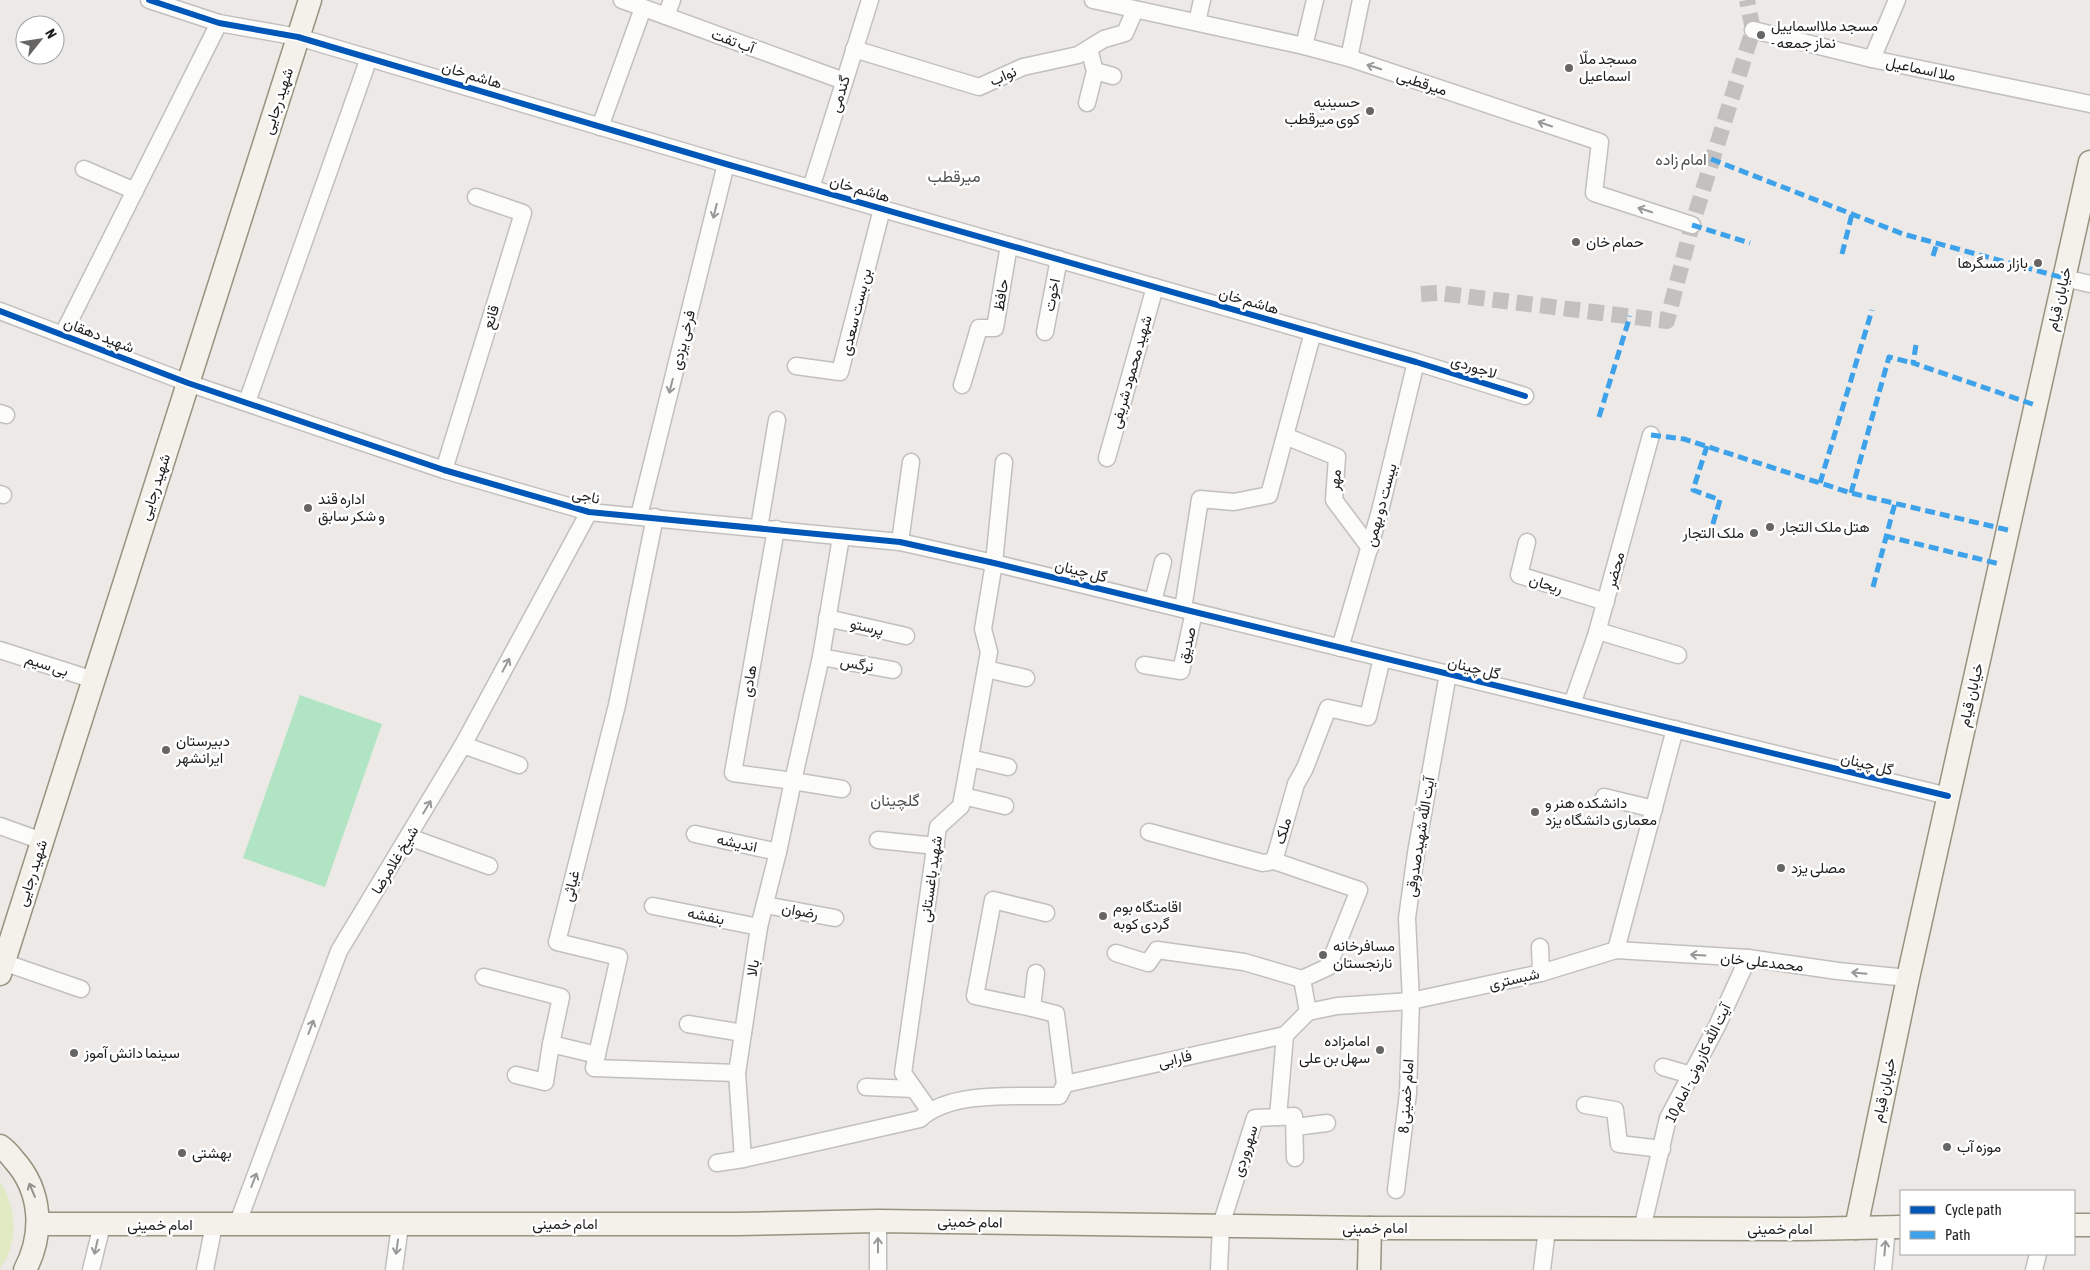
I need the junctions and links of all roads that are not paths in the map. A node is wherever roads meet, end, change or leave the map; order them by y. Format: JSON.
{"nodes":[{"id":1,"x":149,"y":0,"type":"edge"},
{"id":2,"x":310,"y":0,"type":"edge"},
{"id":3,"x":622,"y":0,"type":"edge"},
{"id":4,"x":672,"y":0,"type":"edge"},
{"id":5,"x":870,"y":0,"type":"edge"},
{"id":6,"x":1092,"y":0,"type":"edge"},
{"id":7,"x":1202,"y":0,"type":"edge"},
{"id":8,"x":1315,"y":0,"type":"edge"},
{"id":9,"x":1361,"y":0,"type":"edge"},
{"id":10,"x":1897,"y":0,"type":"edge"},
{"id":11,"x":643,"y":8,"type":"junction"},
{"id":12,"x":1135,"y":10,"type":"junction"},
{"id":13,"x":666,"y":16,"type":"junction"},
{"id":14,"x":1197,"y":22,"type":"junction"},
{"id":15,"x":219,"y":23,"type":"junction"},
{"id":16,"x":1753,"y":30,"type":"dead end"},
{"id":17,"x":298,"y":37,"type":"junction"},
{"id":18,"x":1304,"y":46,"type":"junction"},
{"id":19,"x":854,"y":49,"type":"junction"},
{"id":20,"x":1089,"y":49,"type":"junction"},
{"id":21,"x":369,"y":58,"type":"junction"},
{"id":22,"x":1349,"y":58,"type":"junction"},
{"id":23,"x":1872,"y":59,"type":"junction"},
{"id":24,"x":1095,"y":71,"type":"junction"},
{"id":25,"x":1113,"y":76,"type":"dead end"},
{"id":26,"x":844,"y":81,"type":"junction"},
{"id":27,"x":1087,"y":103,"type":"dead end"},
{"id":28,"x":2090,"y":104,"type":"edge"},
{"id":29,"x":600,"y":126,"type":"junction"},
{"id":30,"x":2090,"y":162,"type":"edge"},
{"id":31,"x":726,"y":164,"type":"junction"},
{"id":32,"x":84,"y":169,"type":"dead end"},
{"id":33,"x":811,"y":188,"type":"junction"},
{"id":34,"x":135,"y":191,"type":"junction"},
{"id":35,"x":476,"y":197,"type":"dead end"},
{"id":36,"x":882,"y":209,"type":"junction"},
{"id":37,"x":1692,"y":225,"type":"dead end"},
{"id":38,"x":1009,"y":245,"type":"junction"},
{"id":39,"x":1059,"y":259,"type":"junction"},
{"id":40,"x":2064,"y":278,"type":"junction"},
{"id":41,"x":2090,"y":284,"type":"edge"},
{"id":42,"x":1155,"y":287,"type":"junction"},
{"id":43,"x":0,"y":311,"type":"edge"},
{"id":44,"x":1046,"y":332,"type":"dead end"},
{"id":45,"x":1313,"y":332,"type":"junction"},
{"id":46,"x":63,"y":334,"type":"junction"},
{"id":47,"x":1416,"y":362,"type":"junction"},
{"id":48,"x":796,"y":366,"type":"dead end"},
{"id":49,"x":188,"y":383,"type":"junction"},
{"id":50,"x":962,"y":385,"type":"dead end"},
{"id":51,"x":1525,"y":396,"type":"dead end"},
{"id":52,"x":247,"y":402,"type":"junction"},
{"id":53,"x":777,"y":420,"type":"dead end"},
{"id":54,"x":1651,"y":435,"type":"dead end"},
{"id":55,"x":1285,"y":436,"type":"junction"},
{"id":56,"x":1107,"y":458,"type":"dead end"},
{"id":57,"x":911,"y":462,"type":"dead end"},
{"id":58,"x":1004,"y":462,"type":"dead end"},
{"id":59,"x":444,"y":470,"type":"junction"},
{"id":60,"x":589,"y":512,"type":"junction"},
{"id":61,"x":647,"y":516,"type":"junction"},
{"id":62,"x":759,"y":528,"type":"junction"},
{"id":63,"x":776,"y":529,"type":"junction"},
{"id":64,"x":841,"y":537,"type":"junction"},
{"id":65,"x":900,"y":542,"type":"junction"},
{"id":66,"x":1527,"y":542,"type":"dead end"},
{"id":67,"x":1370,"y":548,"type":"junction"},
{"id":68,"x":1164,"y":562,"type":"dead end"},
{"id":69,"x":994,"y":563,"type":"junction"},
{"id":70,"x":1153,"y":602,"type":"junction"},
{"id":71,"x":1606,"y":602,"type":"junction"},
{"id":72,"x":1189,"y":611,"type":"junction"},
{"id":73,"x":827,"y":618,"type":"junction"},
{"id":74,"x":1598,"y":631,"type":"junction"},
{"id":75,"x":906,"y":636,"type":"dead end"},
{"id":76,"x":1340,"y":648,"type":"junction"},
{"id":77,"x":0,"y":650,"type":"edge"},
{"id":78,"x":1678,"y":655,"type":"dead end"},
{"id":79,"x":821,"y":657,"type":"junction"},
{"id":80,"x":1382,"y":658,"type":"junction"},
{"id":81,"x":1144,"y":665,"type":"dead end"},
{"id":82,"x":986,"y":669,"type":"junction"},
{"id":83,"x":893,"y":670,"type":"dead end"},
{"id":84,"x":1448,"y":674,"type":"junction"},
{"id":85,"x":1026,"y":678,"type":"dead end"},
{"id":86,"x":94,"y":680,"type":"junction"},
{"id":87,"x":1572,"y":704,"type":"junction"},
{"id":88,"x":1675,"y":729,"type":"junction"},
{"id":89,"x":464,"y":746,"type":"junction"},
{"id":90,"x":970,"y":758,"type":"junction"},
{"id":91,"x":519,"y":765,"type":"dead end"},
{"id":92,"x":1008,"y":767,"type":"dead end"},
{"id":93,"x":793,"y":781,"type":"junction"},
{"id":94,"x":842,"y":789,"type":"dead end"},
{"id":95,"x":962,"y":796,"type":"junction"},
{"id":96,"x":1948,"y":796,"type":"junction"},
{"id":97,"x":1604,"y":797,"type":"dead end"},
{"id":98,"x":1005,"y":806,"type":"dead end"},
{"id":99,"x":1654,"y":809,"type":"junction"},
{"id":100,"x":0,"y":826,"type":"edge"},
{"id":101,"x":1149,"y":832,"type":"dead end"},
{"id":102,"x":695,"y":834,"type":"dead end"},
{"id":103,"x":409,"y":836,"type":"junction"},
{"id":104,"x":878,"y":840,"type":"dead end"},
{"id":105,"x":42,"y":841,"type":"junction"},
{"id":106,"x":936,"y":846,"type":"junction"},
{"id":107,"x":778,"y":852,"type":"junction"},
{"id":108,"x":1274,"y":861,"type":"junction"},
{"id":109,"x":489,"y":866,"type":"dead end"},
{"id":110,"x":765,"y":905,"type":"junction"},
{"id":111,"x":653,"y":906,"type":"dead end"},
{"id":112,"x":1046,"y":914,"type":"dead end"},
{"id":113,"x":835,"y":918,"type":"dead end"},
{"id":114,"x":759,"y":927,"type":"junction"},
{"id":115,"x":1540,"y":947,"type":"dead end"},
{"id":116,"x":1616,"y":950,"type":"junction"},
{"id":117,"x":1116,"y":953,"type":"dead end"},
{"id":118,"x":1748,"y":958,"type":"junction"},
{"id":119,"x":1,"y":966,"type":"edge"},
{"id":120,"x":1036,"y":973,"type":"dead end"},
{"id":121,"x":1541,"y":973,"type":"junction"},
{"id":122,"x":484,"y":977,"type":"dead end"},
{"id":123,"x":1908,"y":978,"type":"junction"},
{"id":124,"x":1302,"y":980,"type":"junction"},
{"id":125,"x":81,"y":989,"type":"dead end"},
{"id":126,"x":1411,"y":1001,"type":"junction"},
{"id":127,"x":1032,"y":1008,"type":"junction"},
{"id":128,"x":1308,"y":1012,"type":"junction"},
{"id":129,"x":688,"y":1024,"type":"dead end"},
{"id":130,"x":743,"y":1033,"type":"junction"},
{"id":131,"x":1285,"y":1035,"type":"junction"},
{"id":132,"x":551,"y":1044,"type":"junction"},
{"id":133,"x":597,"y":1055,"type":"junction"},
{"id":134,"x":1663,"y":1067,"type":"dead end"},
{"id":135,"x":737,"y":1073,"type":"junction"},
{"id":136,"x":516,"y":1075,"type":"dead end"},
{"id":137,"x":1691,"y":1075,"type":"junction"},
{"id":138,"x":1065,"y":1084,"type":"junction"},
{"id":139,"x":866,"y":1087,"type":"dead end"},
{"id":140,"x":914,"y":1088,"type":"junction"},
{"id":141,"x":1585,"y":1106,"type":"dead end"},
{"id":142,"x":929,"y":1110,"type":"junction"},
{"id":143,"x":1278,"y":1117,"type":"junction"},
{"id":144,"x":1327,"y":1123,"type":"dead end"},
{"id":145,"x":1294,"y":1127,"type":"junction"},
{"id":146,"x":0,"y":1146,"type":"edge"},
{"id":147,"x":1662,"y":1149,"type":"junction"},
{"id":148,"x":1295,"y":1158,"type":"dead end"},
{"id":149,"x":743,"y":1159,"type":"junction"},
{"id":150,"x":717,"y":1163,"type":"dead end"},
{"id":151,"x":1396,"y":1190,"type":"dead end"},
{"id":152,"x":878,"y":1221,"type":"junction"},
{"id":153,"x":38,"y":1224,"type":"junction"},
{"id":154,"x":102,"y":1225,"type":"junction"},
{"id":155,"x":214,"y":1225,"type":"junction"},
{"id":156,"x":237,"y":1225,"type":"junction"},
{"id":157,"x":400,"y":1225,"type":"junction"},
{"id":158,"x":1221,"y":1225,"type":"junction"},
{"id":159,"x":2075,"y":1225,"type":"edge"},
{"id":160,"x":2090,"y":1225,"type":"edge"},
{"id":161,"x":1894,"y":1227,"type":"edge"},
{"id":162,"x":1370,"y":1228,"type":"junction"},
{"id":163,"x":1856,"y":1228,"type":"junction"},
{"id":164,"x":1547,"y":1229,"type":"junction"},
{"id":165,"x":1642,"y":1229,"type":"junction"},
{"id":166,"x":2038,"y":1255,"type":"edge"},
{"id":167,"x":25,"y":1270,"type":"edge"},
{"id":168,"x":92,"y":1270,"type":"edge"},
{"id":169,"x":205,"y":1270,"type":"edge"},
{"id":170,"x":394,"y":1270,"type":"edge"},
{"id":171,"x":878,"y":1270,"type":"edge"},
{"id":172,"x":1219,"y":1270,"type":"edge"},
{"id":173,"x":1369,"y":1270,"type":"edge"},
{"id":174,"x":1542,"y":1270,"type":"edge"},
{"id":175,"x":1883,"y":1270,"type":"edge"},
{"id":176,"x":2034,"y":1270,"type":"edge"}],
"edges":[{"from":1,"to":15,"type":"street","name":"هاشم خان"},
{"from":2,"to":17,"type":"main road","name":"شهید رجایی"},
{"from":3,"to":11,"type":"street","name":"آب تفت"},
{"from":4,"to":13,"type":"street"},
{"from":5,"to":19,"type":"street","name":"گندمی"},
{"from":6,"to":12,"type":"street","name":"میرقطبی"},
{"from":7,"to":14,"type":"street"},
{"from":8,"to":18,"type":"street"},
{"from":9,"to":22,"type":"street"},
{"from":10,"to":23,"type":"street"},
{"from":11,"to":13,"type":"street","name":"آب تفت"},
{"from":11,"to":29,"type":"street"},
{"from":12,"to":14,"type":"street","name":"میرقطبی"},
{"from":12,"to":20,"type":"street","name":"نواب"},
{"from":13,"to":26,"type":"street","name":"آب تفت"},
{"from":14,"to":18,"type":"street","name":"میرقطبی"},
{"from":15,"to":17,"type":"street","name":"هاشم خان"},
{"from":15,"to":34,"type":"street"},
{"from":16,"to":23,"type":"street","name":"ملا اسماعیل"},
{"from":17,"to":21,"type":"street","name":"هاشم خان"},
{"from":17,"to":49,"type":"main road","name":"شهید رجایی"},
{"from":18,"to":22,"type":"street","name":"میرقطبی"},
{"from":19,"to":20,"type":"street","name":"نواب"},
{"from":19,"to":26,"type":"street","name":"گندمی"},
{"from":20,"to":24,"type":"street"},
{"from":21,"to":29,"type":"street","name":"هاشم خان"},
{"from":21,"to":52,"type":"street"},
{"from":37,"to":22,"type":"street","name":"میرقطبی","one_way":true},
{"from":23,"to":28,"type":"street","name":"ملا اسماعیل"},
{"from":24,"to":25,"type":"street"},
{"from":24,"to":27,"type":"street"},
{"from":26,"to":33,"type":"street","name":"گندمی"},
{"from":29,"to":31,"type":"street","name":"هاشم خان"},
{"from":30,"to":40,"type":"main road","name":"خیابان قیام"},
{"from":31,"to":33,"type":"street","name":"هاشم خان"},
{"from":31,"to":61,"type":"street","name":"فرخی یزدی","one_way":true},
{"from":32,"to":34,"type":"street"},
{"from":33,"to":36,"type":"street","name":"هاشم خان"},
{"from":34,"to":46,"type":"street"},
{"from":35,"to":59,"type":"street","name":"قانع"},
{"from":36,"to":38,"type":"street","name":"هاشم خان"},
{"from":36,"to":48,"type":"street","name":"بن بست سعدی"},
{"from":38,"to":39,"type":"street","name":"هاشم خان"},
{"from":38,"to":50,"type":"street","name":"حافظ"},
{"from":39,"to":42,"type":"street","name":"هاشم خان"},
{"from":39,"to":44,"type":"street","name":"اخوت"},
{"from":40,"to":41,"type":"street"},
{"from":40,"to":96,"type":"main road","name":"خیابان قیام"},
{"from":42,"to":45,"type":"street","name":"هاشم خان"},
{"from":42,"to":56,"type":"street","name":"شهید محمود شریفی"},
{"from":43,"to":46,"type":"street","name":"شهید دهقان"},
{"from":45,"to":47,"type":"street","name":"هاشم خان"},
{"from":45,"to":55,"type":"street"},
{"from":46,"to":49,"type":"street","name":"شهید دهقان"},
{"from":47,"to":51,"type":"street","name":"لاجوردی"},
{"from":47,"to":67,"type":"street","name":"بیست دو بهمن"},
{"from":49,"to":52,"type":"street","name":"ناجی"},
{"from":49,"to":86,"type":"main road","name":"شهید رجایی"},
{"from":52,"to":59,"type":"street","name":"ناجی"},
{"from":53,"to":62,"type":"street"},
{"from":54,"to":71,"type":"street","name":"محضر"},
{"from":55,"to":67,"type":"street","name":"مهر"},
{"from":55,"to":72,"type":"street"},
{"from":57,"to":65,"type":"street"},
{"from":58,"to":69,"type":"street","name":"شهید باغستانی"},
{"from":59,"to":60,"type":"street","name":"ناجی"},
{"from":60,"to":61,"type":"street","name":"ناجی"},
{"from":89,"to":60,"type":"street","name":"شیخ غلامرضا","one_way":true},
{"from":61,"to":62,"type":"street","name":"ناجی"},
{"from":61,"to":133,"type":"street","name":"غیاثی"},
{"from":62,"to":63,"type":"street","name":"ناجی"},
{"from":63,"to":64,"type":"street","name":"ناجی"},
{"from":63,"to":93,"type":"street","name":"هادی"},
{"from":64,"to":65,"type":"street","name":"ناجی"},
{"from":64,"to":73,"type":"street","name":"بالا"},
{"from":65,"to":69,"type":"street","name":"ناجی"},
{"from":66,"to":71,"type":"street","name":"ریحان"},
{"from":67,"to":76,"type":"street","name":"بیست دو بهمن"},
{"from":68,"to":70,"type":"street"},
{"from":69,"to":70,"type":"street","name":"گل چینان"},
{"from":69,"to":82,"type":"street","name":"شهید باغستانی"},
{"from":70,"to":72,"type":"street","name":"گل چینان"},
{"from":71,"to":74,"type":"street","name":"محضر"},
{"from":72,"to":76,"type":"street","name":"گل چینان"},
{"from":72,"to":81,"type":"street","name":"صدیق"},
{"from":73,"to":75,"type":"street","name":"پرستو"},
{"from":73,"to":79,"type":"street","name":"بالا"},
{"from":74,"to":78,"type":"street"},
{"from":74,"to":87,"type":"street","name":"محضر"},
{"from":76,"to":80,"type":"street","name":"گل چینان"},
{"from":77,"to":86,"type":"street","name":"بی سیم"},
{"from":79,"to":83,"type":"street","name":"نرگس"},
{"from":79,"to":93,"type":"street","name":"بالا"},
{"from":80,"to":84,"type":"street","name":"گل چینان"},
{"from":80,"to":108,"type":"street","name":"ملک"},
{"from":82,"to":85,"type":"street"},
{"from":82,"to":90,"type":"street","name":"شهید باغستانی"},
{"from":84,"to":87,"type":"street","name":"گل چینان"},
{"from":84,"to":126,"type":"street","name":"آیت الله شهیدصدوقی"},
{"from":86,"to":105,"type":"main road","name":"شهید رجایی"},
{"from":87,"to":88,"type":"street","name":"گل چینان"},
{"from":88,"to":96,"type":"street","name":"گل چینان"},
{"from":88,"to":99,"type":"street"},
{"from":89,"to":91,"type":"street"},
{"from":103,"to":89,"type":"street","name":"شیخ غلامرضا","one_way":true},
{"from":90,"to":92,"type":"street"},
{"from":90,"to":95,"type":"street","name":"شهید باغستانی"},
{"from":93,"to":94,"type":"street"},
{"from":93,"to":107,"type":"street","name":"بالا"},
{"from":95,"to":98,"type":"street"},
{"from":95,"to":106,"type":"street","name":"شهید باغستانی"},
{"from":96,"to":123,"type":"main road","name":"خیابان قیام"},
{"from":97,"to":99,"type":"street"},
{"from":99,"to":116,"type":"street"},
{"from":100,"to":105,"type":"street"},
{"from":101,"to":108,"type":"street"},
{"from":102,"to":107,"type":"street","name":"اندیشه"},
{"from":103,"to":109,"type":"street"},
{"from":156,"to":103,"type":"street","name":"شیخ غلامرضا","one_way":true},
{"from":104,"to":106,"type":"street"},
{"from":105,"to":119,"type":"main road","name":"شهید رجایی"},
{"from":106,"to":140,"type":"street","name":"شهید باغستانی"},
{"from":107,"to":110,"type":"street","name":"بالا"},
{"from":108,"to":124,"type":"street","name":"ملک"},
{"from":110,"to":113,"type":"street","name":"رضوان"},
{"from":110,"to":114,"type":"street","name":"بالا"},
{"from":111,"to":114,"type":"street","name":"بنفشه"},
{"from":112,"to":127,"type":"street"},
{"from":114,"to":130,"type":"street","name":"بالا"},
{"from":115,"to":121,"type":"street"},
{"from":118,"to":116,"type":"street","name":"محمدعلی خان","one_way":true},
{"from":116,"to":121,"type":"street","name":"شبستری"},
{"from":117,"to":124,"type":"street"},
{"from":123,"to":118,"type":"street","name":"محمدعلی خان","one_way":true},
{"from":118,"to":137,"type":"street","name":"آیت الله کازرونی- امام10"},
{"from":119,"to":125,"type":"street"},
{"from":120,"to":127,"type":"street"},
{"from":121,"to":126,"type":"street","name":"شبستری"},
{"from":122,"to":132,"type":"street"},
{"from":123,"to":163,"type":"main road","name":"خیابان قیام"},
{"from":124,"to":128,"type":"street"},
{"from":126,"to":128,"type":"street","name":"شبستری"},
{"from":126,"to":151,"type":"street","name":"امام خمینی 8"},
{"from":127,"to":138,"type":"street"},
{"from":128,"to":131,"type":"street"},
{"from":129,"to":130,"type":"street"},
{"from":130,"to":135,"type":"street","name":"بالا"},
{"from":131,"to":138,"type":"street","name":"فارابی"},
{"from":131,"to":143,"type":"street","name":"سهروردی"},
{"from":132,"to":133,"type":"street"},
{"from":132,"to":136,"type":"street"},
{"from":133,"to":135,"type":"street"},
{"from":134,"to":137,"type":"street"},
{"from":135,"to":149,"type":"street","name":"بالا"},
{"from":137,"to":147,"type":"street","name":"آیت الله کازرونی- امام10"},
{"from":138,"to":142,"type":"street","name":"فارابی"},
{"from":139,"to":140,"type":"street"},
{"from":140,"to":142,"type":"street","name":"شهید باغستانی"},
{"from":141,"to":147,"type":"street"},
{"from":142,"to":149,"type":"street"},
{"from":143,"to":145,"type":"street"},
{"from":143,"to":158,"type":"street","name":"سهروردی"},
{"from":144,"to":145,"type":"street"},
{"from":145,"to":148,"type":"street"},
{"from":153,"to":146,"type":"main road","one_way":true},
{"from":147,"to":165,"type":"street","name":"آیت الله کازرونی- امام10"},
{"from":149,"to":150,"type":"street"},
{"from":152,"to":157,"type":"main road","name":"امام خمینی"},
{"from":152,"to":158,"type":"main road","name":"امام خمینی"},
{"from":171,"to":152,"type":"street","one_way":true},
{"from":153,"to":154,"type":"main road","name":"امام خمینی"},
{"from":153,"to":167,"type":"main road"},
{"from":154,"to":155,"type":"main road","name":"امام خمینی"},
{"from":154,"to":168,"type":"street","one_way":true},
{"from":155,"to":156,"type":"main road","name":"امام خمینی"},
{"from":155,"to":169,"type":"street"},
{"from":156,"to":157,"type":"main road","name":"امام خمینی"},
{"from":157,"to":170,"type":"street","one_way":true},
{"from":158,"to":162,"type":"main road","name":"امام خمینی"},
{"from":158,"to":172,"type":"street"},
{"from":159,"to":160,"type":"main road"},
{"from":161,"to":163,"type":"main road","name":"امام خمینی"},
{"from":175,"to":161,"type":"street","one_way":true},
{"from":162,"to":164,"type":"main road","name":"امام خمینی"},
{"from":162,"to":173,"type":"main road"},
{"from":163,"to":165,"type":"main road","name":"امام خمینی"},
{"from":164,"to":165,"type":"main road","name":"امام خمینی"},
{"from":164,"to":174,"type":"street"},
{"from":166,"to":176,"type":"street"}]}
